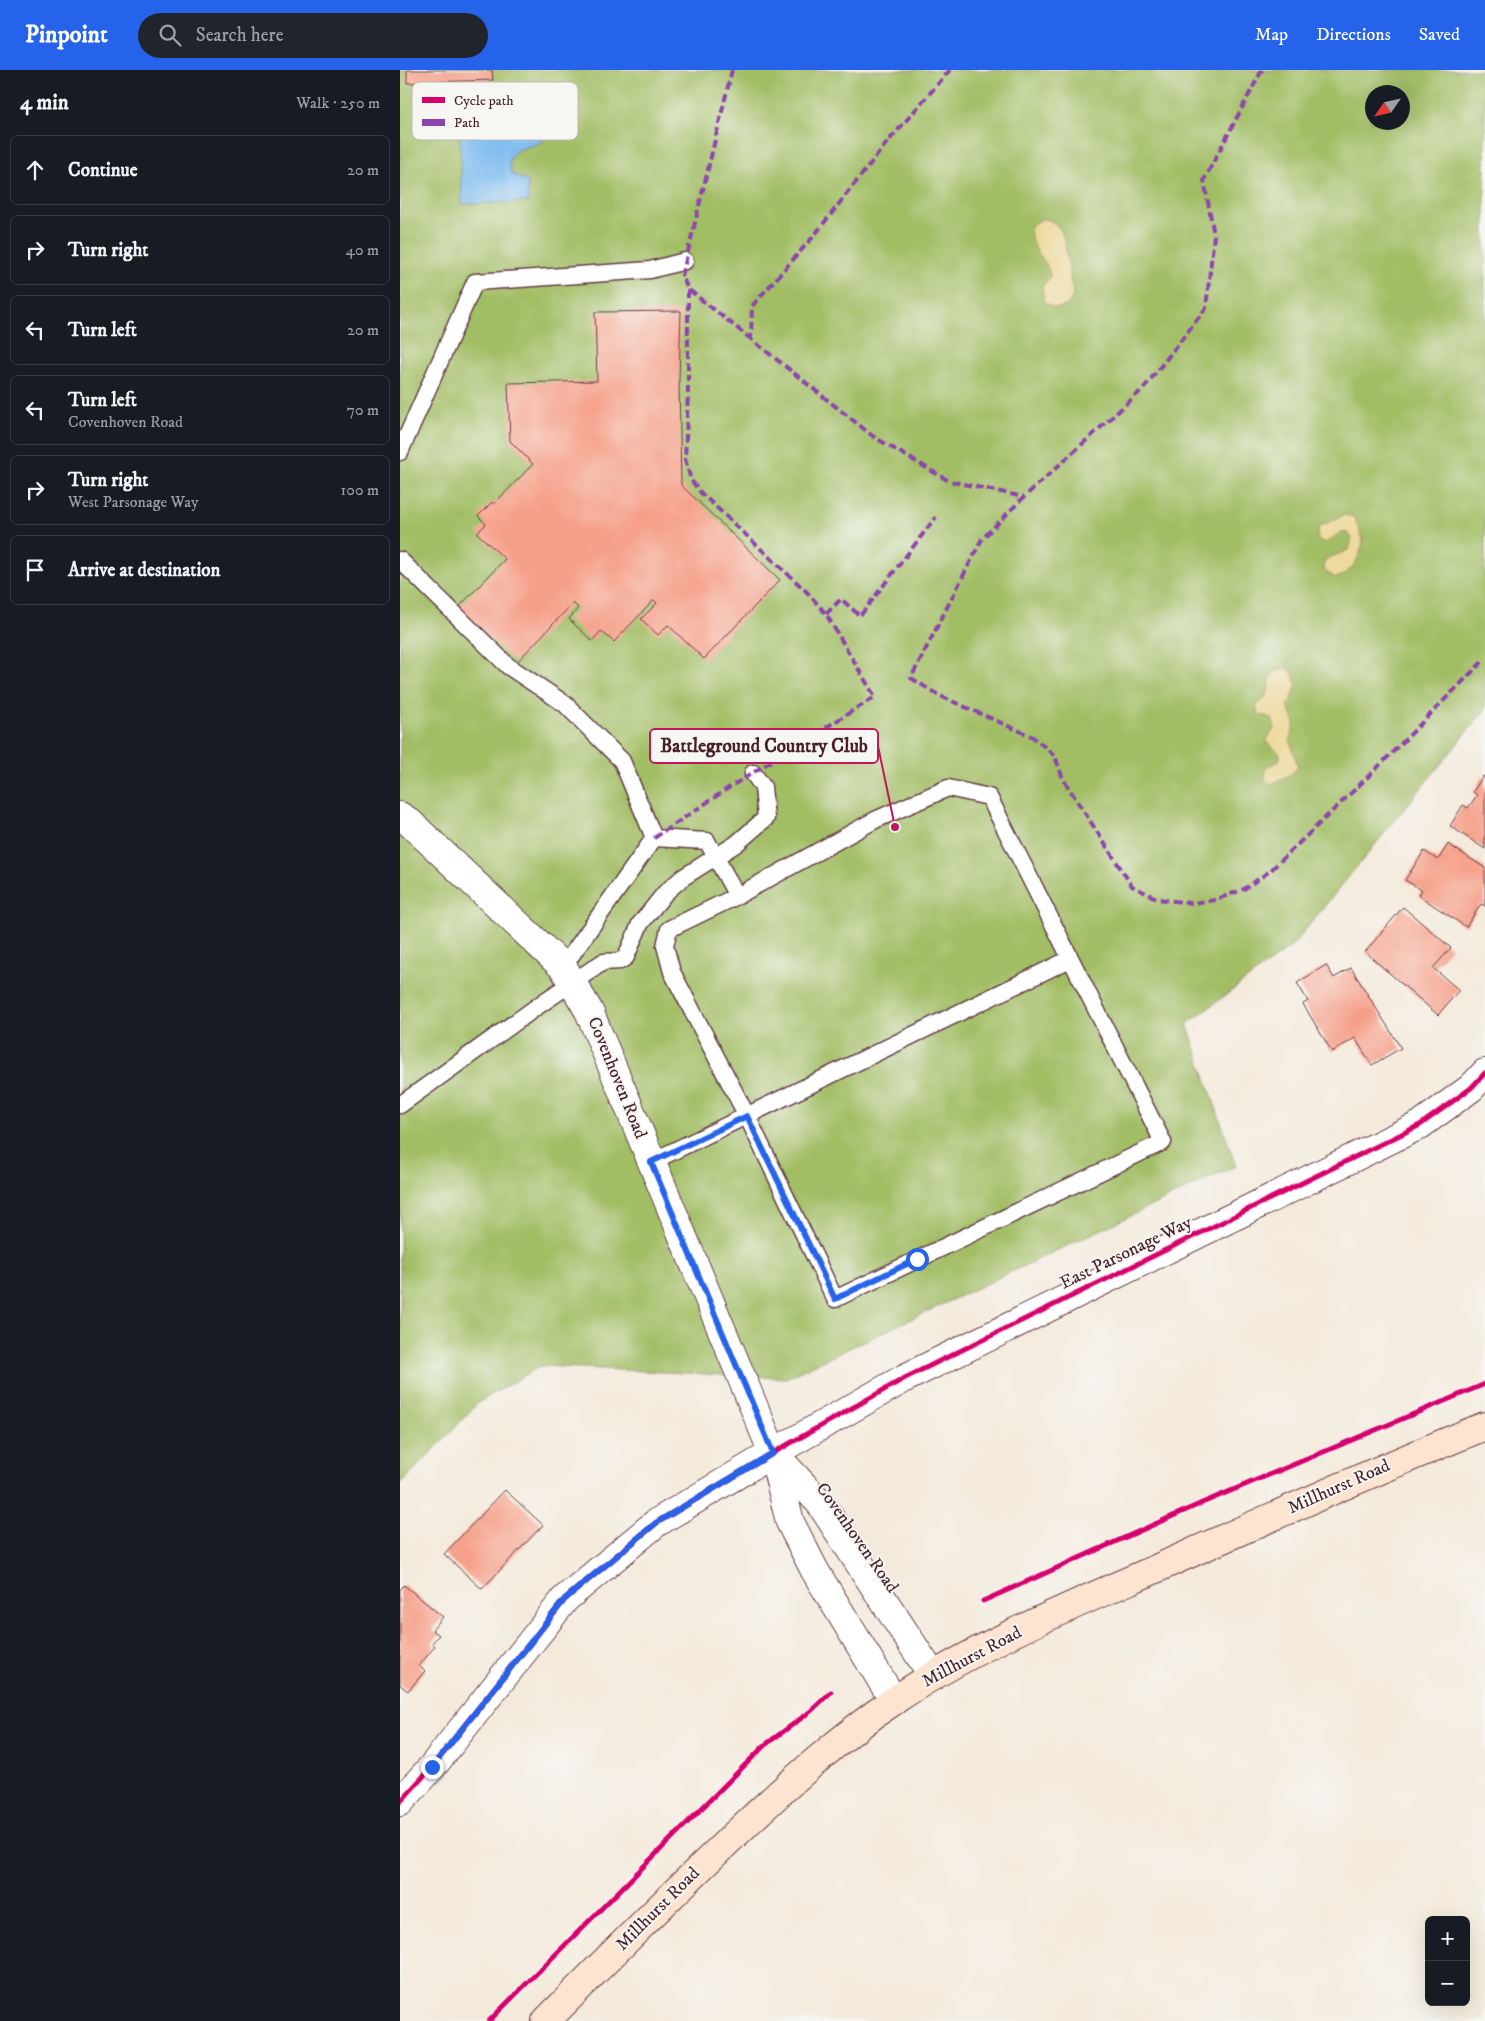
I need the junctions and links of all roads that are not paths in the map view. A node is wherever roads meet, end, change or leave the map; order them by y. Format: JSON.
{"nodes":[{"id":1,"x":685,"y":261,"type":"dead end"},
{"id":2,"x":400,"y":452,"type":"edge"},
{"id":3,"x":400,"y":560,"type":"edge"},
{"id":4,"x":753,"y":773,"type":"dead end"},
{"id":5,"x":400,"y":816,"type":"edge"},
{"id":6,"x":654,"y":838,"type":"junction"},
{"id":7,"x":716,"y":857,"type":"junction"},
{"id":8,"x":737,"y":896,"type":"junction"},
{"id":9,"x":1070,"y":959,"type":"junction"},
{"id":10,"x":567,"y":975,"type":"junction"},
{"id":11,"x":1485,"y":1073,"type":"edge"},
{"id":12,"x":400,"y":1105,"type":"edge"},
{"id":13,"x":747,"y":1116,"type":"junction"},
{"id":14,"x":651,"y":1162,"type":"junction"},
{"id":15,"x":1485,"y":1426,"type":"edge"},
{"id":16,"x":773,"y":1453,"type":"junction"},
{"id":17,"x":933,"y":1676,"type":"junction"},
{"id":18,"x":894,"y":1701,"type":"junction"},
{"id":19,"x":400,"y":1802,"type":"edge"},
{"id":20,"x":546,"y":2021,"type":"edge"}],
"edges":[{"from":1,"to":2,"type":"lane"},
{"from":3,"to":6,"type":"lane"},
{"from":4,"to":7,"type":"lane"},
{"from":5,"to":10,"type":"street","name":"Covenhoven Road"},
{"from":6,"to":7,"type":"lane"},
{"from":6,"to":10,"type":"lane"},
{"from":7,"to":8,"type":"lane"},
{"from":7,"to":10,"type":"lane"},
{"from":8,"to":9,"type":"lane"},
{"from":8,"to":13,"type":"lane"},
{"from":9,"to":13,"type":"lane"},
{"from":9,"to":13,"type":"lane"},
{"from":10,"to":12,"type":"lane"},
{"from":10,"to":14,"type":"street","name":"Covenhoven Road"},
{"from":11,"to":16,"type":"street","name":"East Parsonage Way"},
{"from":13,"to":14,"type":"lane"},
{"from":14,"to":16,"type":"street","name":"Covenhoven Road"},
{"from":15,"to":17,"type":"street","name":"Millhurst Road"},
{"from":16,"to":17,"type":"street","name":"Covenhoven Road"},
{"from":16,"to":18,"type":"street","name":"Covenhoven Road"},
{"from":16,"to":19,"type":"street","name":"East Parsonage Way"},
{"from":17,"to":18,"type":"street","name":"Millhurst Road"},
{"from":18,"to":20,"type":"street","name":"Millhurst Road"}]}
